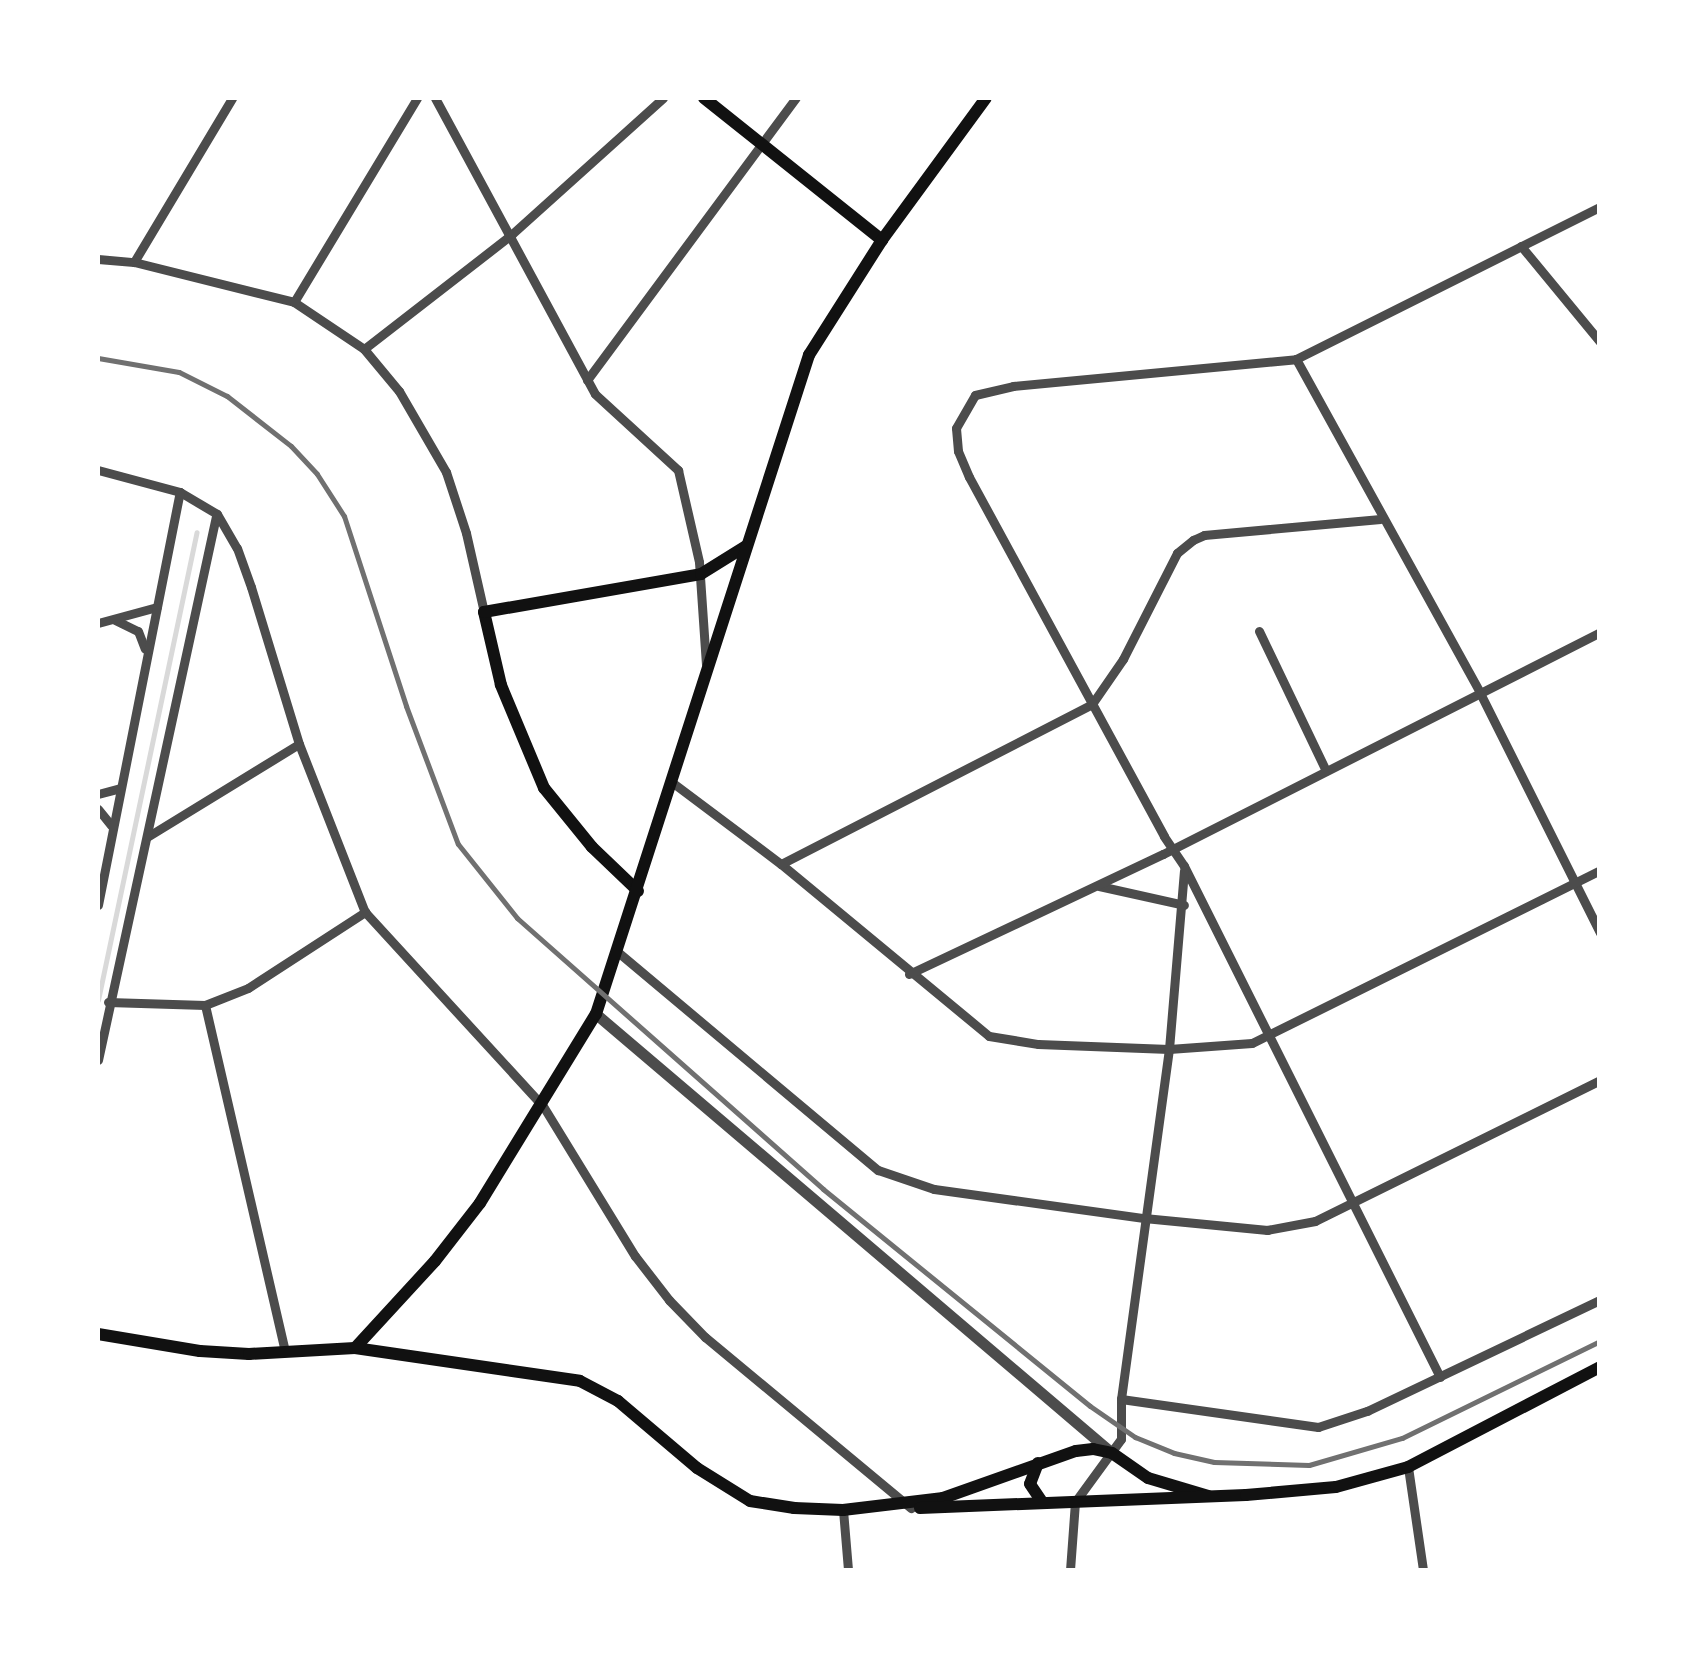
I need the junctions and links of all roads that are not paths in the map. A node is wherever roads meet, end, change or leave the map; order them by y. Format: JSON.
{"nodes":[{"id":1,"x":232,"y":98,"type":"edge"},
{"id":2,"x":417,"y":98,"type":"edge"},
{"id":3,"x":435,"y":98,"type":"edge"},
{"id":4,"x":663,"y":98,"type":"edge"},
{"id":5,"x":704,"y":98,"type":"edge"},
{"id":6,"x":796,"y":98,"type":"edge"},
{"id":7,"x":986,"y":98,"type":"edge"},
{"id":8,"x":761,"y":143,"type":"junction"},
{"id":9,"x":1600,"y":207,"type":"edge"},
{"id":10,"x":512,"y":234,"type":"junction"},
{"id":11,"x":882,"y":240,"type":"junction"},
{"id":12,"x":1521,"y":246,"type":"junction"},
{"id":13,"x":98,"y":259,"type":"edge"},
{"id":14,"x":134,"y":262,"type":"junction"},
{"id":15,"x":294,"y":302,"type":"junction"},
{"id":16,"x":1600,"y":342,"type":"edge"},
{"id":17,"x":364,"y":349,"type":"junction"},
{"id":18,"x":1296,"y":359,"type":"junction"},
{"id":19,"x":588,"y":380,"type":"junction"},
{"id":20,"x":98,"y":470,"type":"edge"},
{"id":21,"x":180,"y":492,"type":"junction"},
{"id":22,"x":217,"y":514,"type":"junction"},
{"id":23,"x":1380,"y":519,"type":"junction"},
{"id":24,"x":748,"y":545,"type":"junction"},
{"id":25,"x":700,"y":574,"type":"junction"},
{"id":26,"x":157,"y":607,"type":"junction"},
{"id":27,"x":484,"y":612,"type":"junction"},
{"id":28,"x":113,"y":619,"type":"junction"},
{"id":29,"x":98,"y":623,"type":"edge"},
{"id":30,"x":1259,"y":631,"type":"dead end"},
{"id":31,"x":1600,"y":632,"type":"edge"},
{"id":32,"x":146,"y":660,"type":"junction"},
{"id":33,"x":706,"y":676,"type":"junction"},
{"id":34,"x":1480,"y":693,"type":"junction"},
{"id":35,"x":1092,"y":704,"type":"junction"},
{"id":36,"x":299,"y":744,"type":"junction"},
{"id":37,"x":1326,"y":772,"type":"junction"},
{"id":38,"x":673,"y":782,"type":"junction"},
{"id":39,"x":120,"y":788,"type":"junction"},
{"id":40,"x":98,"y":794,"type":"edge"},
{"id":41,"x":98,"y":809,"type":"edge"},
{"id":42,"x":112,"y":831,"type":"junction"},
{"id":43,"x":147,"y":837,"type":"junction"},
{"id":44,"x":1174,"y":848,"type":"junction"},
{"id":45,"x":782,"y":864,"type":"junction"},
{"id":46,"x":1184,"y":866,"type":"junction"},
{"id":47,"x":1600,"y":870,"type":"edge"},
{"id":48,"x":1574,"y":882,"type":"junction"},
{"id":49,"x":1098,"y":886,"type":"junction"},
{"id":50,"x":638,"y":891,"type":"junction"},
{"id":51,"x":98,"y":905,"type":"edge"},
{"id":52,"x":1184,"y":905,"type":"junction"},
{"id":53,"x":365,"y":912,"type":"junction"},
{"id":54,"x":1600,"y":934,"type":"edge"},
{"id":55,"x":619,"y":953,"type":"junction"},
{"id":56,"x":909,"y":974,"type":"junction"},
{"id":57,"x":108,"y":1002,"type":"junction"},
{"id":58,"x":205,"y":1005,"type":"junction"},
{"id":59,"x":596,"y":1014,"type":"junction"},
{"id":60,"x":1267,"y":1037,"type":"junction"},
{"id":61,"x":1169,"y":1048,"type":"junction"},
{"id":62,"x":98,"y":1060,"type":"edge"},
{"id":63,"x":1600,"y":1080,"type":"edge"},
{"id":64,"x":543,"y":1106,"type":"junction"},
{"id":65,"x":1350,"y":1206,"type":"junction"},
{"id":66,"x":1144,"y":1218,"type":"junction"},
{"id":67,"x":1600,"y":1300,"type":"edge"},
{"id":68,"x":98,"y":1334,"type":"edge"},
{"id":69,"x":355,"y":1348,"type":"junction"},
{"id":70,"x":285,"y":1352,"type":"junction"},
{"id":71,"x":1600,"y":1366,"type":"edge"},
{"id":72,"x":1440,"y":1377,"type":"junction"},
{"id":73,"x":1121,"y":1399,"type":"junction"},
{"id":74,"x":1112,"y":1453,"type":"junction"},
{"id":75,"x":1038,"y":1463,"type":"junction"},
{"id":76,"x":1408,"y":1467,"type":"junction"},
{"id":77,"x":1208,"y":1496,"type":"junction"},
{"id":78,"x":1075,"y":1502,"type":"junction"},
{"id":79,"x":1044,"y":1503,"type":"junction"},
{"id":80,"x":906,"y":1505,"type":"junction"},
{"id":81,"x":843,"y":1510,"type":"junction"},
{"id":82,"x":848,"y":1570,"type":"edge"},
{"id":83,"x":1070,"y":1570,"type":"edge"},
{"id":84,"x":1423,"y":1570,"type":"edge"}],
"edges":[{"from":1,"to":14,"type":"street"},
{"from":2,"to":15,"type":"street"},
{"from":3,"to":10,"type":"street"},
{"from":4,"to":10,"type":"street"},
{"from":5,"to":8,"type":"main road"},
{"from":6,"to":8,"type":"street"},
{"from":7,"to":11,"type":"main road"},
{"from":8,"to":11,"type":"main road"},
{"from":8,"to":19,"type":"street"},
{"from":9,"to":12,"type":"street"},
{"from":10,"to":17,"type":"street"},
{"from":10,"to":19,"type":"street"},
{"from":11,"to":24,"type":"main road"},
{"from":12,"to":16,"type":"street"},
{"from":12,"to":18,"type":"street"},
{"from":13,"to":14,"type":"street"},
{"from":14,"to":15,"type":"street"},
{"from":15,"to":17,"type":"street"},
{"from":17,"to":27,"type":"street"},
{"from":18,"to":23,"type":"street"},
{"from":18,"to":35,"type":"street"},
{"from":19,"to":25,"type":"street"},
{"from":20,"to":21,"type":"street"},
{"from":21,"to":22,"type":"street"},
{"from":21,"to":26,"type":"street"},
{"from":22,"to":36,"type":"street"},
{"from":22,"to":43,"type":"street"},
{"from":23,"to":34,"type":"street"},
{"from":23,"to":35,"type":"street"},
{"from":24,"to":25,"type":"main road"},
{"from":24,"to":33,"type":"main road"},
{"from":25,"to":27,"type":"main road"},
{"from":25,"to":33,"type":"street"},
{"from":26,"to":28,"type":"street"},
{"from":26,"to":32,"type":"street"},
{"from":27,"to":50,"type":"main road"},
{"from":28,"to":29,"type":"street"},
{"from":28,"to":32,"type":"street"},
{"from":30,"to":37,"type":"street"},
{"from":31,"to":34,"type":"street"},
{"from":32,"to":39,"type":"street"},
{"from":33,"to":38,"type":"main road"},
{"from":34,"to":37,"type":"street"},
{"from":34,"to":48,"type":"street"},
{"from":35,"to":44,"type":"street"},
{"from":35,"to":45,"type":"street"},
{"from":36,"to":43,"type":"street"},
{"from":36,"to":53,"type":"street"},
{"from":37,"to":44,"type":"street"},
{"from":38,"to":45,"type":"street"},
{"from":38,"to":50,"type":"main road"},
{"from":39,"to":40,"type":"street"},
{"from":39,"to":42,"type":"street"},
{"from":41,"to":42,"type":"street"},
{"from":42,"to":51,"type":"street"},
{"from":43,"to":57,"type":"street"},
{"from":44,"to":46,"type":"street"},
{"from":44,"to":49,"type":"street"},
{"from":45,"to":56,"type":"street"},
{"from":46,"to":52,"type":"street"},
{"from":46,"to":60,"type":"street"},
{"from":47,"to":48,"type":"street"},
{"from":48,"to":54,"type":"street"},
{"from":48,"to":60,"type":"street"},
{"from":49,"to":52,"type":"street"},
{"from":49,"to":56,"type":"street"},
{"from":50,"to":55,"type":"main road"},
{"from":52,"to":61,"type":"street"},
{"from":53,"to":58,"type":"street"},
{"from":53,"to":64,"type":"street"},
{"from":55,"to":59,"type":"main road"},
{"from":55,"to":66,"type":"street"},
{"from":56,"to":61,"type":"street"},
{"from":57,"to":58,"type":"street"},
{"from":57,"to":62,"type":"street"},
{"from":58,"to":70,"type":"street"},
{"from":59,"to":64,"type":"main road"},
{"from":59,"to":74,"type":"street"},
{"from":60,"to":61,"type":"street"},
{"from":60,"to":65,"type":"street"},
{"from":61,"to":66,"type":"street"},
{"from":63,"to":65,"type":"street"},
{"from":64,"to":69,"type":"main road"},
{"from":64,"to":80,"type":"street"},
{"from":65,"to":66,"type":"street"},
{"from":65,"to":72,"type":"street"},
{"from":66,"to":73,"type":"street"},
{"from":67,"to":72,"type":"street"},
{"from":68,"to":70,"type":"main road"},
{"from":69,"to":70,"type":"main road"},
{"from":69,"to":81,"type":"main road"},
{"from":71,"to":76,"type":"main road"},
{"from":72,"to":73,"type":"street"},
{"from":73,"to":74,"type":"street"},
{"from":74,"to":75,"type":"main road"},
{"from":74,"to":77,"type":"main road"},
{"from":74,"to":78,"type":"street"},
{"from":75,"to":79,"type":"main road"},
{"from":75,"to":80,"type":"main road"},
{"from":76,"to":77,"type":"main road"},
{"from":76,"to":84,"type":"street"},
{"from":77,"to":78,"type":"main road"},
{"from":78,"to":79,"type":"main road"},
{"from":78,"to":83,"type":"street"},
{"from":79,"to":80,"type":"main road"},
{"from":80,"to":81,"type":"main road"},
{"from":81,"to":82,"type":"street"}]}
